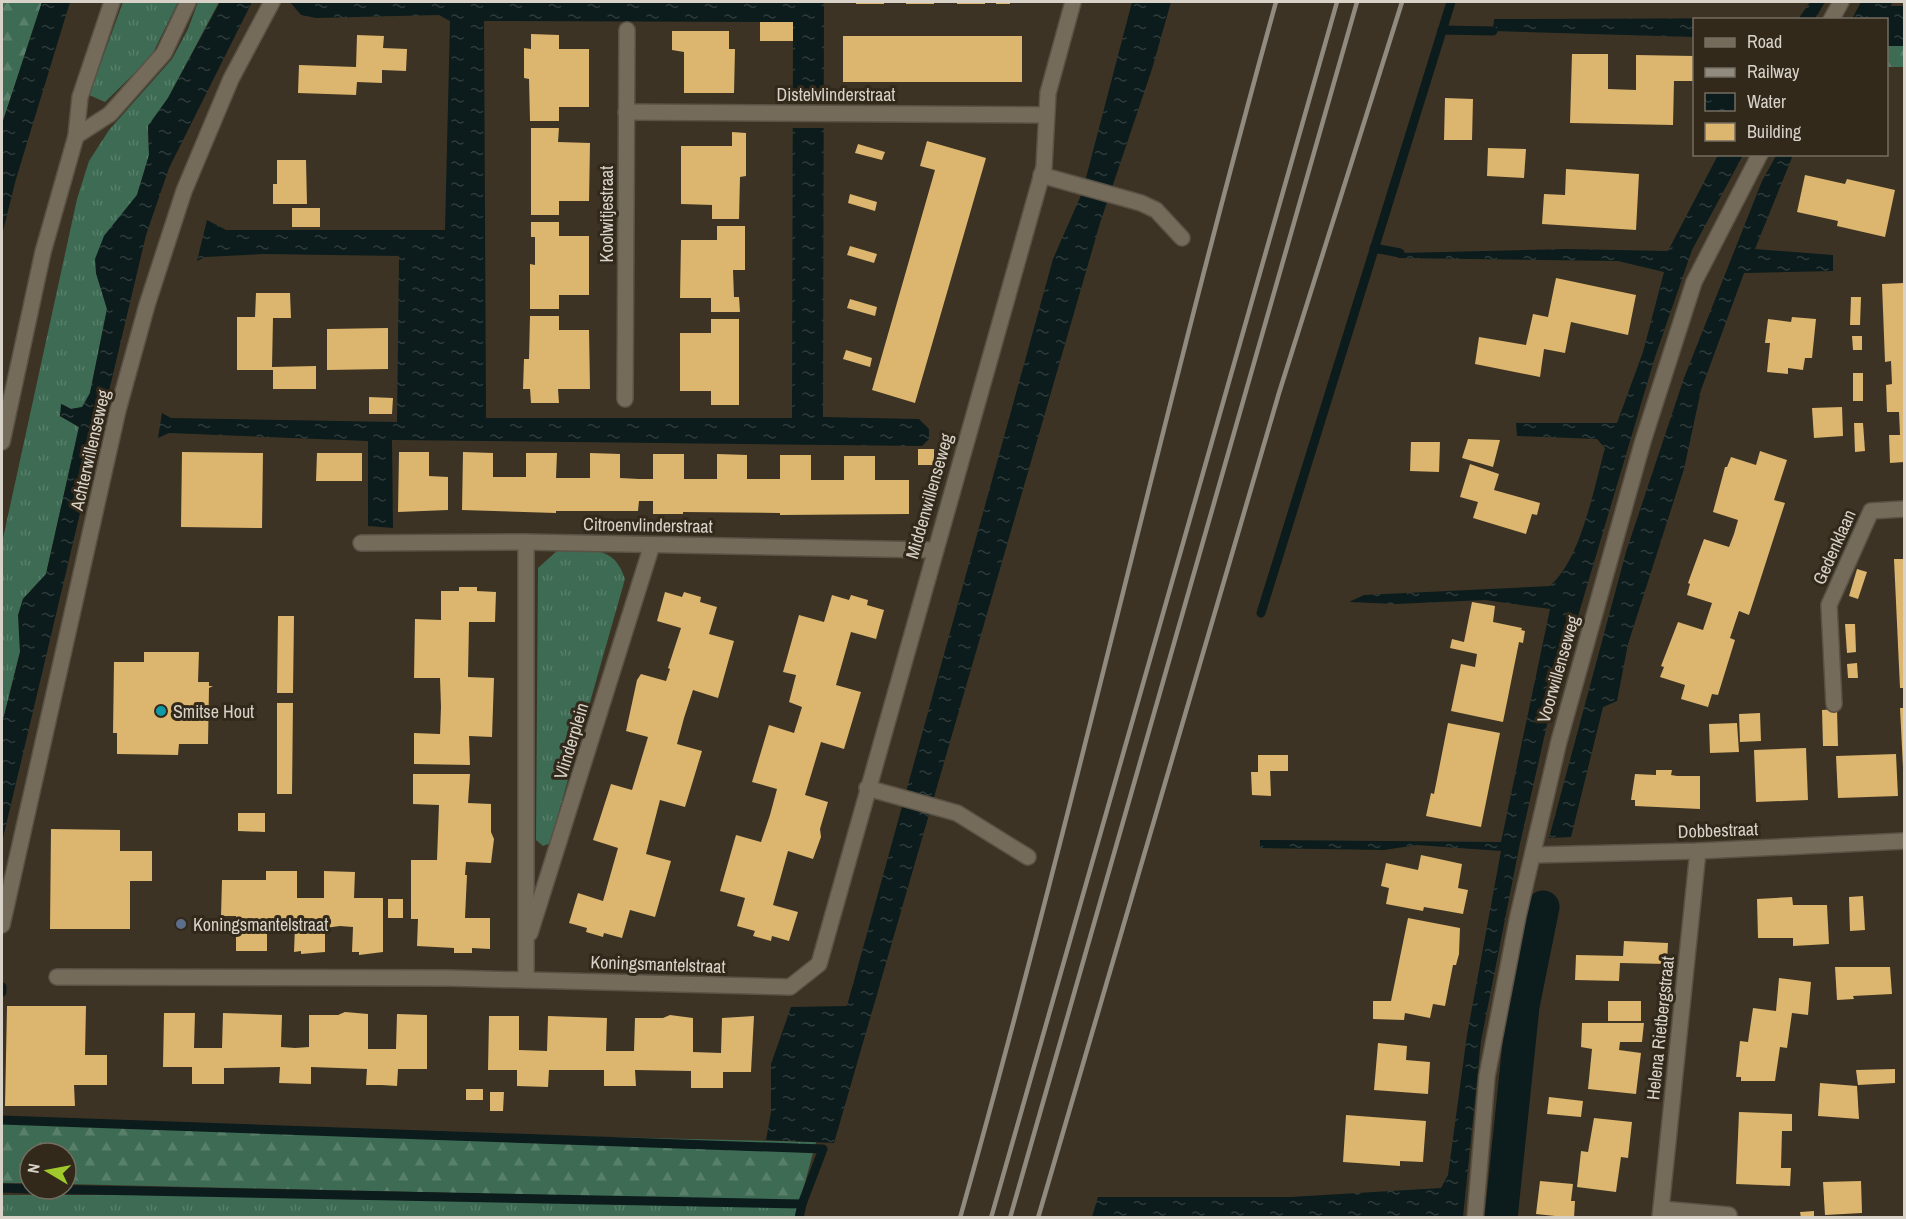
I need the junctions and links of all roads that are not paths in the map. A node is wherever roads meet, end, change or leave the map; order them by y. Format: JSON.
{"nodes":[{"id":1,"x":112,"y":2,"type":"edge"},
{"id":2,"x":188,"y":2,"type":"edge"},
{"id":3,"x":272,"y":2,"type":"edge"},
{"id":4,"x":1073,"y":2,"type":"edge"},
{"id":5,"x":1841,"y":2,"type":"edge"},
{"id":6,"x":1832,"y":18,"type":"edge"},
{"id":7,"x":627,"y":30,"type":"dead end"},
{"id":8,"x":626,"y":112,"type":"junction"},
{"id":9,"x":1046,"y":115,"type":"junction"},
{"id":10,"x":76,"y":136,"type":"junction"},
{"id":11,"x":1759,"y":156,"type":"edge"},
{"id":12,"x":1041,"y":175,"type":"junction"},
{"id":13,"x":1182,"y":238,"type":"dead end"},
{"id":14,"x":625,"y":399,"type":"dead end"},
{"id":15,"x":2,"y":442,"type":"edge"},
{"id":16,"x":1905,"y":509,"type":"edge"},
{"id":17,"x":526,"y":542,"type":"junction"},
{"id":18,"x":361,"y":543,"type":"dead end"},
{"id":19,"x":652,"y":545,"type":"junction"},
{"id":20,"x":934,"y":550,"type":"junction"},
{"id":21,"x":1834,"y":704,"type":"dead end"},
{"id":22,"x":867,"y":788,"type":"junction"},
{"id":23,"x":1905,"y":842,"type":"edge"},
{"id":24,"x":1698,"y":851,"type":"junction"},
{"id":25,"x":1533,"y":855,"type":"junction"},
{"id":26,"x":1028,"y":857,"type":"dead end"},
{"id":27,"x":2,"y":925,"type":"edge"},
{"id":28,"x":526,"y":947,"type":"junction"},
{"id":29,"x":57,"y":977,"type":"dead end"},
{"id":30,"x":526,"y":980,"type":"junction"},
{"id":31,"x":790,"y":987,"type":"joint"},
{"id":32,"x":1661,"y":1213,"type":"edge"},
{"id":33,"x":1475,"y":1218,"type":"edge"},
{"id":34,"x":1729,"y":1218,"type":"edge"}],
"edges":[{"from":1,"to":10,"type":"street"},
{"from":2,"to":10,"type":"street"},
{"from":3,"to":27,"type":"street","name":"Achterwillenseweg"},
{"from":4,"to":9,"type":"street","name":"Middenwillenseweg"},
{"from":5,"to":6,"type":"street"},
{"from":7,"to":8,"type":"street","name":"Koolwitjestraat"},
{"from":8,"to":9,"type":"street","name":"Distelvlinderstraat"},
{"from":8,"to":14,"type":"street","name":"Koolwitjestraat"},
{"from":9,"to":12,"type":"street","name":"Middenwillenseweg"},
{"from":10,"to":15,"type":"street"},
{"from":11,"to":25,"type":"street","name":"Voorwillenseweg"},
{"from":12,"to":13,"type":"street"},
{"from":12,"to":20,"type":"street","name":"Middenwillenseweg"},
{"from":16,"to":21,"type":"street","name":"Gedenklaan"},
{"from":17,"to":18,"type":"street","name":"Citroenvlinderstraat"},
{"from":17,"to":19,"type":"street","name":"Citroenvlinderstraat"},
{"from":17,"to":28,"type":"street","name":"Vlinderplein"},
{"from":19,"to":20,"type":"street","name":"Citroenvlinderstraat"},
{"from":19,"to":28,"type":"street","name":"Vlinderplein"},
{"from":20,"to":22,"type":"street","name":"Middenwillenseweg"},
{"from":22,"to":26,"type":"street"},
{"from":22,"to":31,"type":"street","name":"Middenwillenseweg"},
{"from":23,"to":24,"type":"street","name":"Dobbestraat"},
{"from":24,"to":25,"type":"street","name":"Dobbestraat"},
{"from":24,"to":32,"type":"street","name":"Helena Rietbergstraat"},
{"from":25,"to":33,"type":"street","name":"Voorwillenseweg"},
{"from":28,"to":30,"type":"street","name":"Vlinderplein"},
{"from":29,"to":30,"type":"street","name":"Koningsmantelstraat"},
{"from":30,"to":31,"type":"street","name":"Koningsmantelstraat"},
{"from":32,"to":34,"type":"street","name":"Helena Rietbergstraat"}]}
